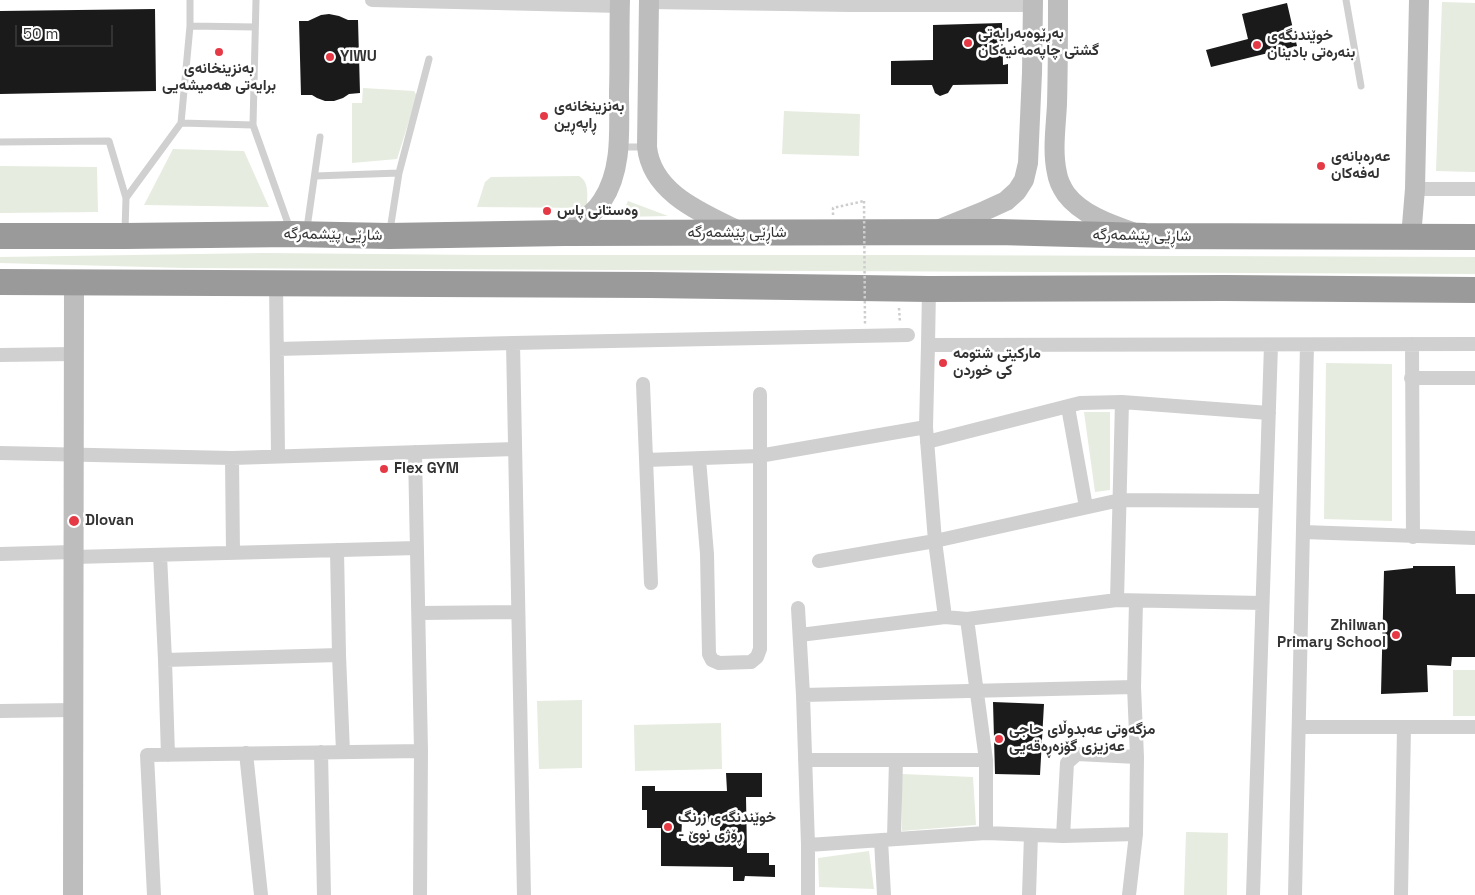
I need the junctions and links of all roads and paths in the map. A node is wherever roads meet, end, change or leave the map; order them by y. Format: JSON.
{"nodes":[{"id":1,"x":190,"y":0,"type":"edge"},
{"id":2,"x":256,"y":0,"type":"edge"},
{"id":3,"x":372,"y":0,"type":"edge"},
{"id":4,"x":1058,"y":0,"type":"edge"},
{"id":5,"x":1346,"y":0,"type":"edge"},
{"id":6,"x":1419,"y":0,"type":"edge"},
{"id":7,"x":649,"y":1,"type":"edge"},
{"id":8,"x":756,"y":2,"type":"edge"},
{"id":9,"x":850,"y":2,"type":"edge"},
{"id":10,"x":1032,"y":2,"type":"edge"},
{"id":11,"x":620,"y":3,"type":"edge"},
{"id":12,"x":190,"y":26,"type":"junction"},
{"id":13,"x":255,"y":27,"type":"junction"},
{"id":14,"x":429,"y":59,"type":"dead end"},
{"id":15,"x":1032,"y":73,"type":"junction"},
{"id":16,"x":1058,"y":74,"type":"junction"},
{"id":17,"x":1361,"y":86,"type":"dead end"},
{"id":18,"x":181,"y":123,"type":"junction"},
{"id":19,"x":253,"y":125,"type":"junction"},
{"id":20,"x":320,"y":137,"type":"dead end"},
{"id":21,"x":0,"y":142,"type":"edge"},
{"id":22,"x":619,"y":147,"type":"junction"},
{"id":23,"x":648,"y":147,"type":"junction"},
{"id":24,"x":399,"y":173,"type":"junction"},
{"id":25,"x":315,"y":176,"type":"junction"},
{"id":26,"x":1414,"y":189,"type":"junction"},
{"id":27,"x":1475,"y":189,"type":"edge"},
{"id":28,"x":126,"y":198,"type":"junction"},
{"id":29,"x":833,"y":208,"type":"dead end"},
{"id":30,"x":564,"y":233,"type":"junction"},
{"id":31,"x":929,"y":233,"type":"junction"},
{"id":32,"x":299,"y":234,"type":"junction"},
{"id":33,"x":743,"y":234,"type":"junction"},
{"id":34,"x":0,"y":236,"type":"edge"},
{"id":35,"x":125,"y":236,"type":"junction"},
{"id":36,"x":389,"y":236,"type":"junction"},
{"id":37,"x":1146,"y":236,"type":"junction"},
{"id":38,"x":1411,"y":237,"type":"junction"},
{"id":39,"x":1475,"y":237,"type":"edge"},
{"id":40,"x":0,"y":282,"type":"edge"},
{"id":41,"x":74,"y":282,"type":"junction"},
{"id":42,"x":276,"y":284,"type":"junction"},
{"id":43,"x":928,"y":289,"type":"junction"},
{"id":44,"x":1475,"y":290,"type":"edge"},
{"id":45,"x":865,"y":324,"type":"dead end"},
{"id":46,"x":908,"y":335,"type":"dead end"},
{"id":47,"x":513,"y":343,"type":"junction"},
{"id":48,"x":1412,"y":344,"type":"junction"},
{"id":49,"x":1475,"y":344,"type":"edge"},
{"id":50,"x":928,"y":345,"type":"junction"},
{"id":51,"x":1271,"y":345,"type":"junction"},
{"id":52,"x":1307,"y":345,"type":"junction"},
{"id":53,"x":277,"y":349,"type":"junction"},
{"id":54,"x":74,"y":354,"type":"junction"},
{"id":55,"x":0,"y":356,"type":"edge"},
{"id":56,"x":1411,"y":378,"type":"junction"},
{"id":57,"x":1475,"y":378,"type":"edge"},
{"id":58,"x":643,"y":384,"type":"dead end"},
{"id":59,"x":760,"y":394,"type":"dead end"},
{"id":60,"x":1122,"y":402,"type":"junction"},
{"id":61,"x":1068,"y":407,"type":"junction"},
{"id":62,"x":1269,"y":413,"type":"junction"},
{"id":63,"x":926,"y":427,"type":"junction"},
{"id":64,"x":927,"y":442,"type":"junction"},
{"id":65,"x":515,"y":449,"type":"junction"},
{"id":66,"x":416,"y":452,"type":"junction"},
{"id":67,"x":0,"y":453,"type":"edge"},
{"id":68,"x":74,"y":454,"type":"junction"},
{"id":69,"x":278,"y":456,"type":"junction"},
{"id":70,"x":759,"y":456,"type":"junction"},
{"id":71,"x":232,"y":458,"type":"junction"},
{"id":72,"x":699,"y":458,"type":"junction"},
{"id":73,"x":646,"y":460,"type":"junction"},
{"id":74,"x":1120,"y":500,"type":"junction"},
{"id":75,"x":1266,"y":502,"type":"junction"},
{"id":76,"x":1086,"y":507,"type":"junction"},
{"id":77,"x":1303,"y":532,"type":"junction"},
{"id":78,"x":1413,"y":537,"type":"junction"},
{"id":79,"x":1475,"y":538,"type":"edge"},
{"id":80,"x":935,"y":541,"type":"junction"},
{"id":81,"x":417,"y":548,"type":"junction"},
{"id":82,"x":337,"y":550,"type":"junction"},
{"id":83,"x":233,"y":553,"type":"junction"},
{"id":84,"x":0,"y":554,"type":"edge"},
{"id":85,"x":74,"y":555,"type":"junction"},
{"id":86,"x":160,"y":555,"type":"junction"},
{"id":87,"x":819,"y":561,"type":"dead end"},
{"id":88,"x":651,"y":583,"type":"dead end"},
{"id":89,"x":1117,"y":600,"type":"junction"},
{"id":90,"x":1136,"y":601,"type":"junction"},
{"id":91,"x":1262,"y":604,"type":"junction"},
{"id":92,"x":798,"y":608,"type":"dead end"},
{"id":93,"x":518,"y":612,"type":"junction"},
{"id":94,"x":419,"y":613,"type":"junction"},
{"id":95,"x":945,"y":617,"type":"junction"},
{"id":96,"x":967,"y":619,"type":"junction"},
{"id":97,"x":800,"y":635,"type":"junction"},
{"id":98,"x":339,"y":655,"type":"junction"},
{"id":99,"x":165,"y":660,"type":"junction"},
{"id":100,"x":1134,"y":687,"type":"junction"},
{"id":101,"x":976,"y":691,"type":"junction"},
{"id":102,"x":803,"y":695,"type":"junction"},
{"id":103,"x":74,"y":710,"type":"junction"},
{"id":104,"x":0,"y":711,"type":"edge"},
{"id":105,"x":1299,"y":727,"type":"junction"},
{"id":106,"x":1404,"y":727,"type":"junction"},
{"id":107,"x":1475,"y":727,"type":"edge"},
{"id":108,"x":422,"y":751,"type":"junction"},
{"id":109,"x":321,"y":752,"type":"junction"},
{"id":110,"x":343,"y":752,"type":"junction"},
{"id":111,"x":246,"y":754,"type":"junction"},
{"id":112,"x":168,"y":755,"type":"junction"},
{"id":113,"x":1137,"y":757,"type":"junction"},
{"id":114,"x":805,"y":760,"type":"junction"},
{"id":115,"x":896,"y":760,"type":"junction"},
{"id":116,"x":986,"y":760,"type":"junction"},
{"id":117,"x":986,"y":833,"type":"junction"},
{"id":118,"x":1136,"y":834,"type":"junction"},
{"id":119,"x":1031,"y":835,"type":"junction"},
{"id":120,"x":1063,"y":836,"type":"junction"},
{"id":121,"x":888,"y":839,"type":"junction"},
{"id":122,"x":808,"y":845,"type":"junction"},
{"id":123,"x":74,"y":895,"type":"edge"},
{"id":124,"x":154,"y":895,"type":"edge"},
{"id":125,"x":261,"y":895,"type":"edge"},
{"id":126,"x":324,"y":895,"type":"edge"},
{"id":127,"x":420,"y":895,"type":"edge"},
{"id":128,"x":524,"y":895,"type":"edge"},
{"id":129,"x":808,"y":895,"type":"edge"},
{"id":130,"x":884,"y":895,"type":"edge"},
{"id":131,"x":1029,"y":895,"type":"edge"},
{"id":132,"x":1129,"y":895,"type":"edge"},
{"id":133,"x":1253,"y":895,"type":"edge"},
{"id":134,"x":1295,"y":895,"type":"edge"},
{"id":135,"x":1401,"y":895,"type":"edge"}],
"edges":[{"from":1,"to":12,"type":"lane"},
{"from":2,"to":13,"type":"lane"},
{"from":3,"to":11,"type":"street"},
{"from":4,"to":16,"type":"street"},
{"from":5,"to":17,"type":"lane"},
{"from":6,"to":26,"type":"street"},
{"from":7,"to":8,"type":"street"},
{"from":7,"to":23,"type":"street"},
{"from":8,"to":9,"type":"street"},
{"from":9,"to":10,"type":"street"},
{"from":10,"to":15,"type":"street"},
{"from":11,"to":22,"type":"street"},
{"from":12,"to":13,"type":"lane"},
{"from":12,"to":18,"type":"lane"},
{"from":13,"to":19,"type":"lane"},
{"from":14,"to":24,"type":"lane"},
{"from":15,"to":16,"type":"street"},
{"from":15,"to":31,"type":"street"},
{"from":16,"to":37,"type":"street"},
{"from":18,"to":19,"type":"lane"},
{"from":18,"to":28,"type":"lane"},
{"from":19,"to":32,"type":"lane"},
{"from":20,"to":25,"type":"lane"},
{"from":21,"to":28,"type":"lane"},
{"from":22,"to":23,"type":"lane"},
{"from":22,"to":30,"type":"street"},
{"from":23,"to":33,"type":"street"},
{"from":24,"to":25,"type":"lane"},
{"from":24,"to":36,"type":"lane"},
{"from":25,"to":32,"type":"lane"},
{"from":26,"to":27,"type":"street"},
{"from":26,"to":38,"type":"street"},
{"from":28,"to":35,"type":"lane"},
{"from":29,"to":45,"type":"path","bridge":true},
{"from":30,"to":33,"type":"highway","name":"شاڕێی پێشمەرگە"},
{"from":30,"to":36,"type":"highway","name":"شاڕێی پێشمەرگە"},
{"from":31,"to":33,"type":"highway","name":"شاڕێی پێشمەرگە"},
{"from":31,"to":37,"type":"highway","name":"شاڕێی پێشمەرگە"},
{"from":32,"to":35,"type":"highway","name":"شاڕێی پێشمەرگە"},
{"from":32,"to":36,"type":"highway","name":"شاڕێی پێشمەرگە"},
{"from":34,"to":35,"type":"highway","name":"شاڕێی پێشمەرگە"},
{"from":37,"to":38,"type":"highway","name":"شاڕێی پێشمەرگە"},
{"from":38,"to":39,"type":"highway","name":"شاڕێی پێشمەرگە"},
{"from":40,"to":41,"type":"highway"},
{"from":41,"to":42,"type":"highway"},
{"from":41,"to":54,"type":"street"},
{"from":42,"to":43,"type":"highway"},
{"from":42,"to":53,"type":"street"},
{"from":43,"to":44,"type":"highway"},
{"from":43,"to":50,"type":"street"},
{"from":46,"to":47,"type":"street"},
{"from":47,"to":53,"type":"street"},
{"from":47,"to":65,"type":"street"},
{"from":48,"to":49,"type":"street"},
{"from":48,"to":52,"type":"street"},
{"from":48,"to":56,"type":"street"},
{"from":50,"to":51,"type":"street"},
{"from":50,"to":63,"type":"street"},
{"from":51,"to":52,"type":"street"},
{"from":51,"to":62,"type":"street"},
{"from":52,"to":77,"type":"street"},
{"from":53,"to":69,"type":"street"},
{"from":54,"to":55,"type":"street"},
{"from":54,"to":68,"type":"street"},
{"from":56,"to":57,"type":"street"},
{"from":56,"to":78,"type":"street"},
{"from":58,"to":73,"type":"street"},
{"from":59,"to":70,"type":"street"},
{"from":60,"to":61,"type":"street"},
{"from":60,"to":62,"type":"street"},
{"from":60,"to":74,"type":"street"},
{"from":61,"to":64,"type":"street"},
{"from":61,"to":76,"type":"street"},
{"from":62,"to":75,"type":"street"},
{"from":63,"to":64,"type":"street"},
{"from":63,"to":70,"type":"street"},
{"from":64,"to":80,"type":"street"},
{"from":65,"to":66,"type":"street"},
{"from":65,"to":93,"type":"street"},
{"from":66,"to":69,"type":"street"},
{"from":66,"to":81,"type":"street"},
{"from":67,"to":68,"type":"street"},
{"from":68,"to":71,"type":"street"},
{"from":68,"to":85,"type":"street"},
{"from":69,"to":71,"type":"street"},
{"from":70,"to":72,"type":"street"},
{"from":70,"to":72,"type":"street"},
{"from":71,"to":83,"type":"street"},
{"from":72,"to":73,"type":"street"},
{"from":73,"to":88,"type":"street"},
{"from":74,"to":75,"type":"street"},
{"from":74,"to":76,"type":"street"},
{"from":74,"to":89,"type":"street"},
{"from":75,"to":91,"type":"street"},
{"from":76,"to":80,"type":"street"},
{"from":77,"to":78,"type":"street"},
{"from":77,"to":105,"type":"street"},
{"from":78,"to":79,"type":"street"},
{"from":80,"to":87,"type":"street"},
{"from":80,"to":95,"type":"street"},
{"from":81,"to":82,"type":"street"},
{"from":81,"to":94,"type":"street"},
{"from":82,"to":83,"type":"street"},
{"from":82,"to":98,"type":"street"},
{"from":83,"to":86,"type":"street"},
{"from":84,"to":85,"type":"street"},
{"from":85,"to":86,"type":"street"},
{"from":85,"to":103,"type":"street"},
{"from":86,"to":99,"type":"street"},
{"from":89,"to":90,"type":"street"},
{"from":89,"to":96,"type":"street"},
{"from":90,"to":91,"type":"street"},
{"from":90,"to":100,"type":"street"},
{"from":91,"to":133,"type":"street"},
{"from":92,"to":97,"type":"street"},
{"from":93,"to":94,"type":"street"},
{"from":93,"to":128,"type":"street"},
{"from":94,"to":108,"type":"street"},
{"from":95,"to":96,"type":"street"},
{"from":95,"to":97,"type":"street"},
{"from":96,"to":101,"type":"street"},
{"from":97,"to":102,"type":"street"},
{"from":98,"to":99,"type":"street"},
{"from":98,"to":110,"type":"street"},
{"from":99,"to":112,"type":"street"},
{"from":100,"to":101,"type":"street"},
{"from":100,"to":113,"type":"street"},
{"from":101,"to":102,"type":"street"},
{"from":101,"to":116,"type":"street"},
{"from":102,"to":114,"type":"street"},
{"from":103,"to":104,"type":"street"},
{"from":103,"to":123,"type":"street"},
{"from":105,"to":106,"type":"street"},
{"from":105,"to":134,"type":"street"},
{"from":106,"to":107,"type":"street"},
{"from":106,"to":135,"type":"street"},
{"from":108,"to":110,"type":"street"},
{"from":108,"to":127,"type":"street"},
{"from":109,"to":110,"type":"street"},
{"from":109,"to":111,"type":"street"},
{"from":109,"to":126,"type":"street"},
{"from":111,"to":112,"type":"street"},
{"from":111,"to":125,"type":"street"},
{"from":112,"to":124,"type":"street"},
{"from":113,"to":118,"type":"street"},
{"from":113,"to":120,"type":"street"},
{"from":114,"to":115,"type":"street"},
{"from":114,"to":122,"type":"street"},
{"from":115,"to":116,"type":"street"},
{"from":115,"to":121,"type":"street"},
{"from":116,"to":117,"type":"street"},
{"from":117,"to":119,"type":"street"},
{"from":117,"to":121,"type":"street"},
{"from":118,"to":120,"type":"street"},
{"from":118,"to":132,"type":"street"},
{"from":119,"to":120,"type":"street"},
{"from":119,"to":131,"type":"street"},
{"from":121,"to":122,"type":"street"},
{"from":121,"to":130,"type":"street"},
{"from":122,"to":129,"type":"street"}]}
